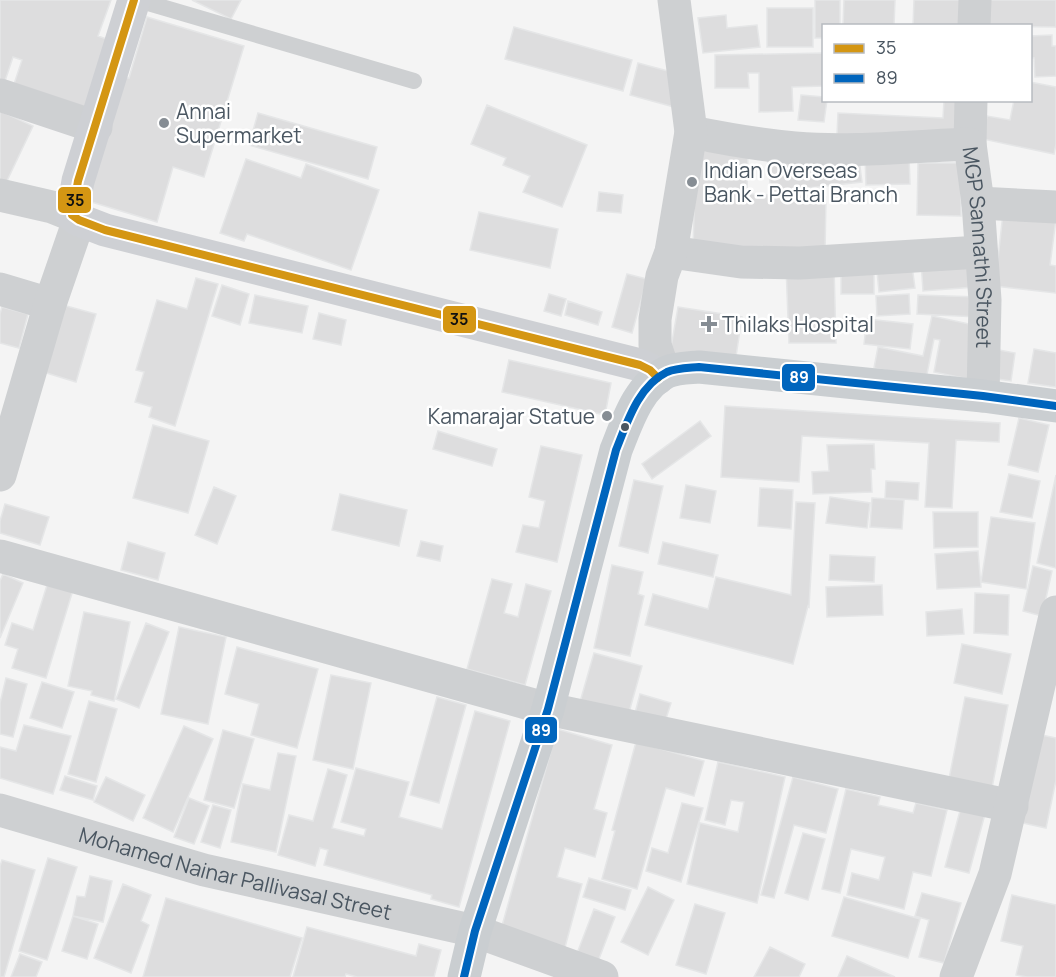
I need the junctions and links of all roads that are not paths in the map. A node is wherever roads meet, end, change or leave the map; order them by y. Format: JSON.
{"nodes":[{"id":1,"x":136,"y":0,"type":"edge"},
{"id":2,"x":674,"y":0,"type":"edge"},
{"id":3,"x":975,"y":0,"type":"edge"},
{"id":4,"x":974,"y":24,"type":"edge"},
{"id":5,"x":414,"y":81,"type":"dead end"},
{"id":6,"x":0,"y":95,"type":"edge"},
{"id":7,"x":971,"y":102,"type":"edge"},
{"id":8,"x":96,"y":127,"type":"junction"},
{"id":9,"x":691,"y":132,"type":"junction"},
{"id":10,"x":970,"y":144,"type":"junction"},
{"id":11,"x":0,"y":195,"type":"edge"},
{"id":12,"x":978,"y":203,"type":"junction"},
{"id":13,"x":1056,"y":207,"type":"edge"},
{"id":14,"x":75,"y":218,"type":"junction"},
{"id":15,"x":671,"y":252,"type":"junction"},
{"id":16,"x":980,"y":252,"type":"junction"},
{"id":17,"x":0,"y":290,"type":"edge"},
{"id":18,"x":50,"y":304,"type":"junction"},
{"id":19,"x":663,"y":375,"type":"junction"},
{"id":20,"x":983,"y":396,"type":"junction"},
{"id":21,"x":1056,"y":406,"type":"edge"},
{"id":22,"x":0,"y":475,"type":"edge"},
{"id":23,"x":0,"y":556,"type":"edge"},
{"id":24,"x":1056,"y":612,"type":"edge"},
{"id":25,"x":548,"y":709,"type":"junction"},
{"id":26,"x":1012,"y":806,"type":"junction"},
{"id":27,"x":0,"y":810,"type":"edge"},
{"id":28,"x":475,"y":931,"type":"junction"},
{"id":29,"x":464,"y":977,"type":"edge"},
{"id":30,"x":602,"y":977,"type":"edge"},
{"id":31,"x":956,"y":977,"type":"edge"}],
"edges":[{"from":1,"to":5,"type":"lane"},
{"from":1,"to":8,"type":"street"},
{"from":2,"to":9,"type":"street"},
{"from":3,"to":4,"type":"street"},
{"from":6,"to":8,"type":"street"},
{"from":7,"to":10,"type":"street","name":"MGP Sannathi Street"},
{"from":8,"to":14,"type":"street"},
{"from":9,"to":10,"type":"street"},
{"from":9,"to":15,"type":"street"},
{"from":10,"to":12,"type":"street","name":"MGP Sannathi Street"},
{"from":11,"to":14,"type":"street"},
{"from":12,"to":13,"type":"street"},
{"from":12,"to":16,"type":"street","name":"MGP Sannathi Street"},
{"from":14,"to":18,"type":"street"},
{"from":14,"to":19,"type":"street"},
{"from":15,"to":16,"type":"street"},
{"from":15,"to":19,"type":"street"},
{"from":16,"to":20,"type":"street","name":"MGP Sannathi Street"},
{"from":17,"to":18,"type":"street"},
{"from":18,"to":22,"type":"street"},
{"from":19,"to":20,"type":"main road"},
{"from":19,"to":25,"type":"main road"},
{"from":20,"to":21,"type":"main road"},
{"from":23,"to":25,"type":"street"},
{"from":24,"to":26,"type":"street"},
{"from":25,"to":26,"type":"street"},
{"from":25,"to":28,"type":"main road"},
{"from":26,"to":31,"type":"street"},
{"from":27,"to":28,"type":"street","name":"Mohamed Nainar Pallivasal Street"},
{"from":28,"to":29,"type":"main road"},
{"from":28,"to":30,"type":"street","name":"Mohamed Nainar Pallivasal Street"}]}
